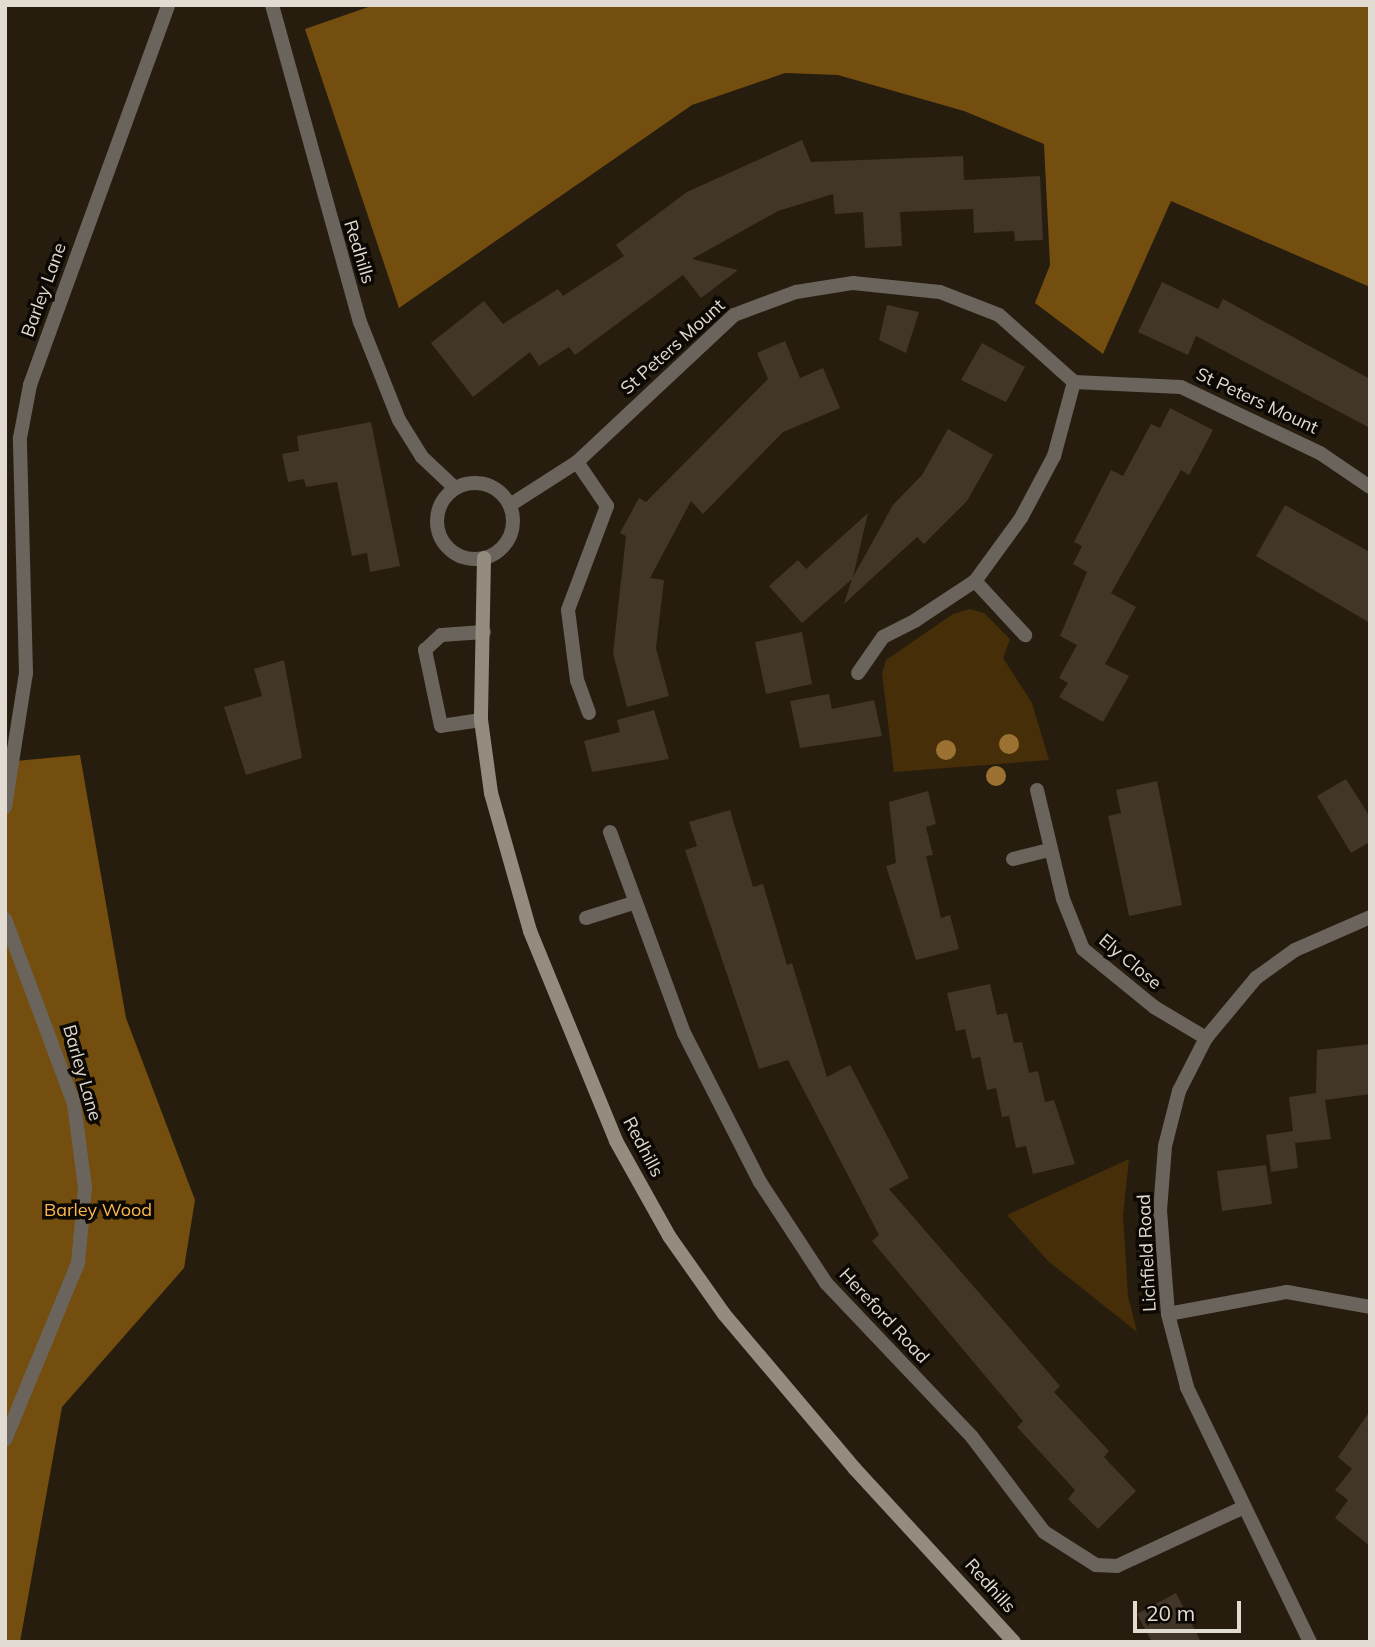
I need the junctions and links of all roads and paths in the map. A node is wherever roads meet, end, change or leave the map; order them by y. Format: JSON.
{"nodes":[{"id":1,"x":167,"y":5,"type":"edge"},
{"id":2,"x":272,"y":5,"type":"edge"},
{"id":3,"x":1074,"y":382,"type":"junction"},
{"id":4,"x":577,"y":461,"type":"junction"},
{"id":5,"x":1370,"y":487,"type":"edge"},
{"id":6,"x":455,"y":488,"type":"junction"},
{"id":7,"x":510,"y":505,"type":"junction"},
{"id":8,"x":484,"y":558,"type":"junction"},
{"id":9,"x":975,"y":581,"type":"junction"},
{"id":10,"x":484,"y":632,"type":"junction"},
{"id":11,"x":1025,"y":635,"type":"dead end"},
{"id":12,"x":858,"y":673,"type":"dead end"},
{"id":13,"x":589,"y":713,"type":"dead end"},
{"id":14,"x":481,"y":720,"type":"junction"},
{"id":15,"x":1037,"y":790,"type":"dead end"},
{"id":16,"x":5,"y":807,"type":"edge"},
{"id":17,"x":610,"y":832,"type":"dead end"},
{"id":18,"x":1049,"y":850,"type":"junction"},
{"id":19,"x":1013,"y":859,"type":"dead end"},
{"id":20,"x":633,"y":903,"type":"junction"},
{"id":21,"x":1365,"y":917,"type":"edge"},
{"id":22,"x":586,"y":918,"type":"dead end"},
{"id":23,"x":5,"y":919,"type":"edge"},
{"id":24,"x":1206,"y":1038,"type":"junction"},
{"id":25,"x":1370,"y":1307,"type":"edge"},
{"id":26,"x":1168,"y":1314,"type":"junction"},
{"id":27,"x":5,"y":1440,"type":"edge"},
{"id":28,"x":1244,"y":1507,"type":"junction"},
{"id":29,"x":1014,"y":1642,"type":"edge"},
{"id":30,"x":1310,"y":1642,"type":"edge"}],
"edges":[{"from":1,"to":16,"type":"street","name":"Barley Lane"},
{"from":2,"to":6,"type":"street","name":"Redhills"},
{"from":3,"to":4,"type":"street","name":"St Peters Mount"},
{"from":3,"to":5,"type":"street","name":"St Peters Mount"},
{"from":3,"to":9,"type":"street"},
{"from":4,"to":7,"type":"street","name":"St Peters Mount"},
{"from":4,"to":13,"type":"street"},
{"from":6,"to":7,"type":"street"},
{"from":6,"to":8,"type":"street"},
{"from":7,"to":8,"type":"street"},
{"from":8,"to":10,"type":"street","name":"Redhills"},
{"from":9,"to":11,"type":"street"},
{"from":9,"to":12,"type":"street"},
{"from":10,"to":14,"type":"street","name":"Redhills"},
{"from":10,"to":14,"type":"street"},
{"from":14,"to":29,"type":"street","name":"Redhills"},
{"from":15,"to":18,"type":"street","name":"Ely Close"},
{"from":17,"to":20,"type":"street","name":"Hereford Road"},
{"from":18,"to":19,"type":"street"},
{"from":18,"to":24,"type":"street","name":"Ely Close"},
{"from":20,"to":22,"type":"street"},
{"from":20,"to":28,"type":"street","name":"Hereford Road"},
{"from":21,"to":24,"type":"street","name":"Lichfield Road"},
{"from":23,"to":27,"type":"street","name":"Barley Lane"},
{"from":24,"to":26,"type":"street","name":"Lichfield Road"},
{"from":25,"to":26,"type":"street"},
{"from":26,"to":28,"type":"street","name":"Lichfield Road"},
{"from":28,"to":30,"type":"street","name":"Lichfield Road"}]}
